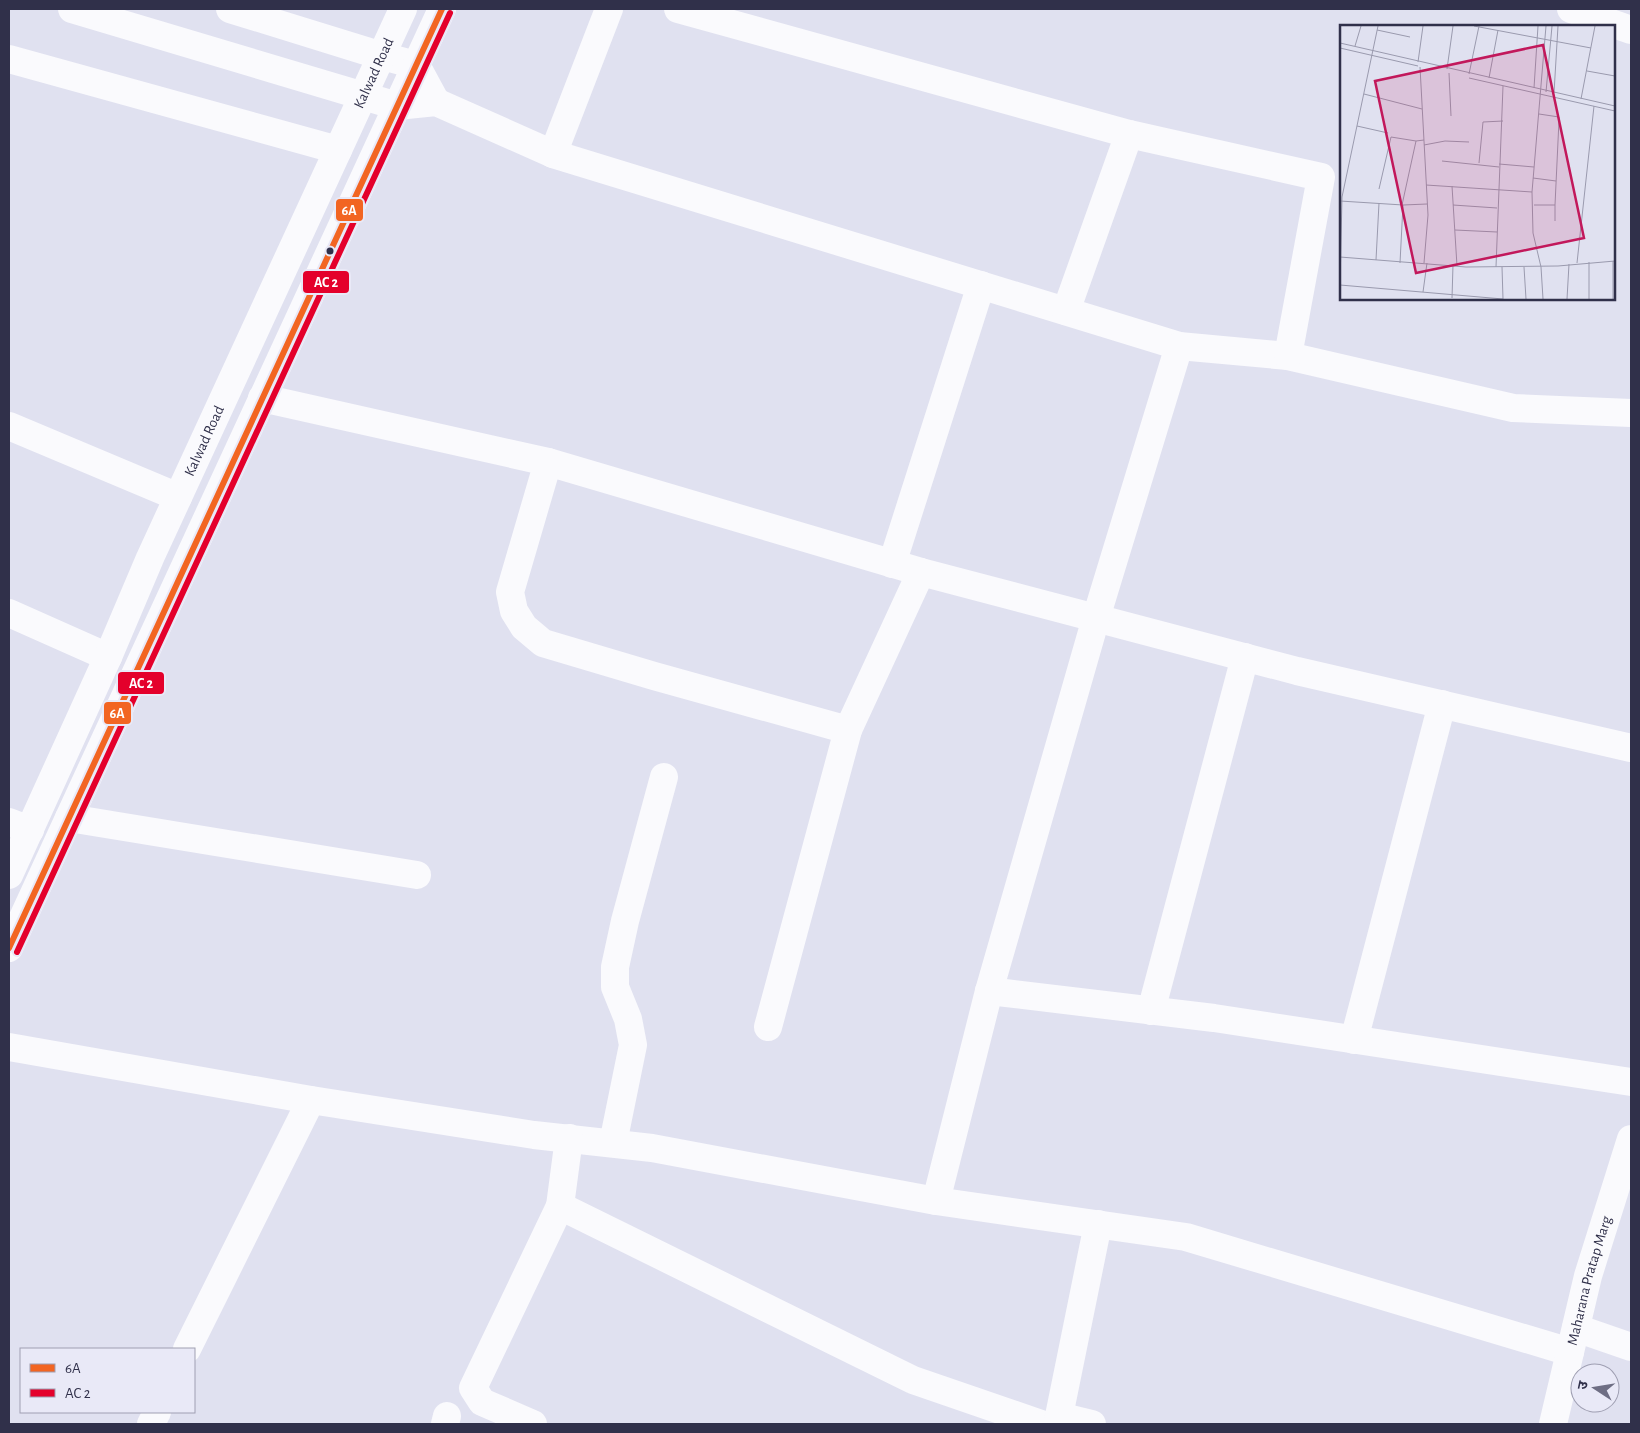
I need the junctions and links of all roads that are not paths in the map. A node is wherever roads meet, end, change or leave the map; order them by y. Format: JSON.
{"nodes":[{"id":1,"x":72,"y":9,"type":"edge"},
{"id":2,"x":230,"y":9,"type":"edge"},
{"id":3,"x":403,"y":9,"type":"edge"},
{"id":4,"x":442,"y":9,"type":"edge"},
{"id":5,"x":609,"y":9,"type":"edge"},
{"id":6,"x":678,"y":9,"type":"edge"},
{"id":7,"x":1571,"y":9,"type":"edge"},
{"id":8,"x":1631,"y":30,"type":"edge"},
{"id":9,"x":382,"y":56,"type":"junction"},
{"id":10,"x":9,"y":58,"type":"edge"},
{"id":11,"x":416,"y":65,"type":"junction"},
{"id":12,"x":364,"y":97,"type":"junction"},
{"id":13,"x":436,"y":102,"type":"junction"},
{"id":14,"x":397,"y":106,"type":"junction"},
{"id":15,"x":1129,"y":134,"type":"junction"},
{"id":16,"x":338,"y":150,"type":"junction"},
{"id":17,"x":553,"y":154,"type":"junction"},
{"id":18,"x":1331,"y":179,"type":"edge"},
{"id":19,"x":981,"y":285,"type":"junction"},
{"id":20,"x":1066,"y":311,"type":"junction"},
{"id":21,"x":1179,"y":346,"type":"junction"},
{"id":22,"x":1288,"y":356,"type":"junction"},
{"id":23,"x":262,"y":398,"type":"junction"},
{"id":24,"x":1631,"y":413,"type":"edge"},
{"id":25,"x":9,"y":426,"type":"edge"},
{"id":26,"x":548,"y":462,"type":"junction"},
{"id":27,"x":178,"y":497,"type":"junction"},
{"id":28,"x":892,"y":564,"type":"junction"},
{"id":29,"x":921,"y":572,"type":"junction"},
{"id":30,"x":9,"y":613,"type":"edge"},
{"id":31,"x":1096,"y":618,"type":"junction"},
{"id":32,"x":108,"y":657,"type":"junction"},
{"id":33,"x":1245,"y":657,"type":"junction"},
{"id":34,"x":1442,"y":704,"type":"junction"},
{"id":35,"x":848,"y":730,"type":"junction"},
{"id":36,"x":1631,"y":748,"type":"edge"},
{"id":37,"x":664,"y":777,"type":"dead end"},
{"id":38,"x":69,"y":818,"type":"junction"},
{"id":39,"x":19,"y":826,"type":"edge"},
{"id":40,"x":417,"y":874,"type":"dead end"},
{"id":41,"x":9,"y":875,"type":"edge"},
{"id":42,"x":9,"y":948,"type":"edge"},
{"id":43,"x":989,"y":991,"type":"junction"},
{"id":44,"x":1151,"y":1011,"type":"junction"},
{"id":45,"x":768,"y":1027,"type":"dead end"},
{"id":46,"x":1354,"y":1040,"type":"junction"},
{"id":47,"x":9,"y":1047,"type":"edge"},
{"id":48,"x":1631,"y":1082,"type":"edge"},
{"id":49,"x":310,"y":1100,"type":"junction"},
{"id":50,"x":569,"y":1138,"type":"junction"},
{"id":51,"x":1631,"y":1139,"type":"edge"},
{"id":52,"x":613,"y":1143,"type":"junction"},
{"id":53,"x":936,"y":1201,"type":"junction"},
{"id":54,"x":560,"y":1206,"type":"junction"},
{"id":55,"x":1098,"y":1224,"type":"junction"},
{"id":56,"x":1573,"y":1340,"type":"junction"},
{"id":57,"x":1631,"y":1347,"type":"edge"},
{"id":58,"x":187,"y":1348,"type":"edge"},
{"id":59,"x":1053,"y":1422,"type":"edge"},
{"id":60,"x":533,"y":1424,"type":"edge"},
{"id":61,"x":1092,"y":1424,"type":"edge"},
{"id":62,"x":1553,"y":1424,"type":"edge"}],
"edges":[{"from":1,"to":12,"type":"street"},
{"from":2,"to":9,"type":"street"},
{"from":3,"to":9,"type":"street","name":"Kalwad Road"},
{"from":4,"to":11,"type":"street"},
{"from":5,"to":17,"type":"street"},
{"from":6,"to":15,"type":"street"},
{"from":7,"to":8,"type":"street"},
{"from":9,"to":11,"type":"street"},
{"from":9,"to":12,"type":"street","name":"Kalwad Road"},
{"from":10,"to":16,"type":"street"},
{"from":11,"to":13,"type":"street"},
{"from":11,"to":14,"type":"street"},
{"from":12,"to":14,"type":"street"},
{"from":12,"to":16,"type":"street","name":"Kalwad Road"},
{"from":13,"to":14,"type":"street"},
{"from":13,"to":17,"type":"street"},
{"from":14,"to":23,"type":"street"},
{"from":15,"to":18,"type":"street"},
{"from":15,"to":20,"type":"street"},
{"from":16,"to":27,"type":"street","name":"Kalwad Road"},
{"from":17,"to":19,"type":"street"},
{"from":18,"to":22,"type":"street"},
{"from":19,"to":20,"type":"street"},
{"from":19,"to":28,"type":"street"},
{"from":20,"to":21,"type":"street"},
{"from":21,"to":22,"type":"street"},
{"from":21,"to":31,"type":"street"},
{"from":22,"to":24,"type":"street"},
{"from":23,"to":26,"type":"street"},
{"from":23,"to":38,"type":"street"},
{"from":25,"to":27,"type":"street"},
{"from":26,"to":28,"type":"street"},
{"from":26,"to":35,"type":"street"},
{"from":27,"to":32,"type":"street","name":"Kalwad Road"},
{"from":28,"to":29,"type":"street"},
{"from":29,"to":31,"type":"street"},
{"from":29,"to":35,"type":"street"},
{"from":30,"to":32,"type":"street"},
{"from":31,"to":33,"type":"street"},
{"from":31,"to":43,"type":"street"},
{"from":32,"to":39,"type":"street","name":"Kalwad Road"},
{"from":33,"to":34,"type":"street"},
{"from":33,"to":44,"type":"street"},
{"from":34,"to":36,"type":"street"},
{"from":34,"to":46,"type":"street"},
{"from":35,"to":45,"type":"street"},
{"from":37,"to":52,"type":"street"},
{"from":38,"to":40,"type":"street"},
{"from":38,"to":42,"type":"street"},
{"from":39,"to":41,"type":"street","name":"Kalwad Road"},
{"from":43,"to":44,"type":"street"},
{"from":43,"to":53,"type":"street"},
{"from":44,"to":46,"type":"street"},
{"from":46,"to":48,"type":"street"},
{"from":47,"to":49,"type":"street"},
{"from":49,"to":50,"type":"street"},
{"from":49,"to":58,"type":"street"},
{"from":50,"to":52,"type":"street"},
{"from":50,"to":54,"type":"street"},
{"from":51,"to":56,"type":"street","name":"Maharana Pratap Marg"},
{"from":52,"to":53,"type":"street"},
{"from":53,"to":55,"type":"street"},
{"from":54,"to":59,"type":"street"},
{"from":54,"to":60,"type":"street"},
{"from":55,"to":56,"type":"street"},
{"from":55,"to":59,"type":"street"},
{"from":56,"to":57,"type":"street"},
{"from":56,"to":62,"type":"street","name":"Maharana Pratap Marg"},
{"from":59,"to":61,"type":"street"}]}
